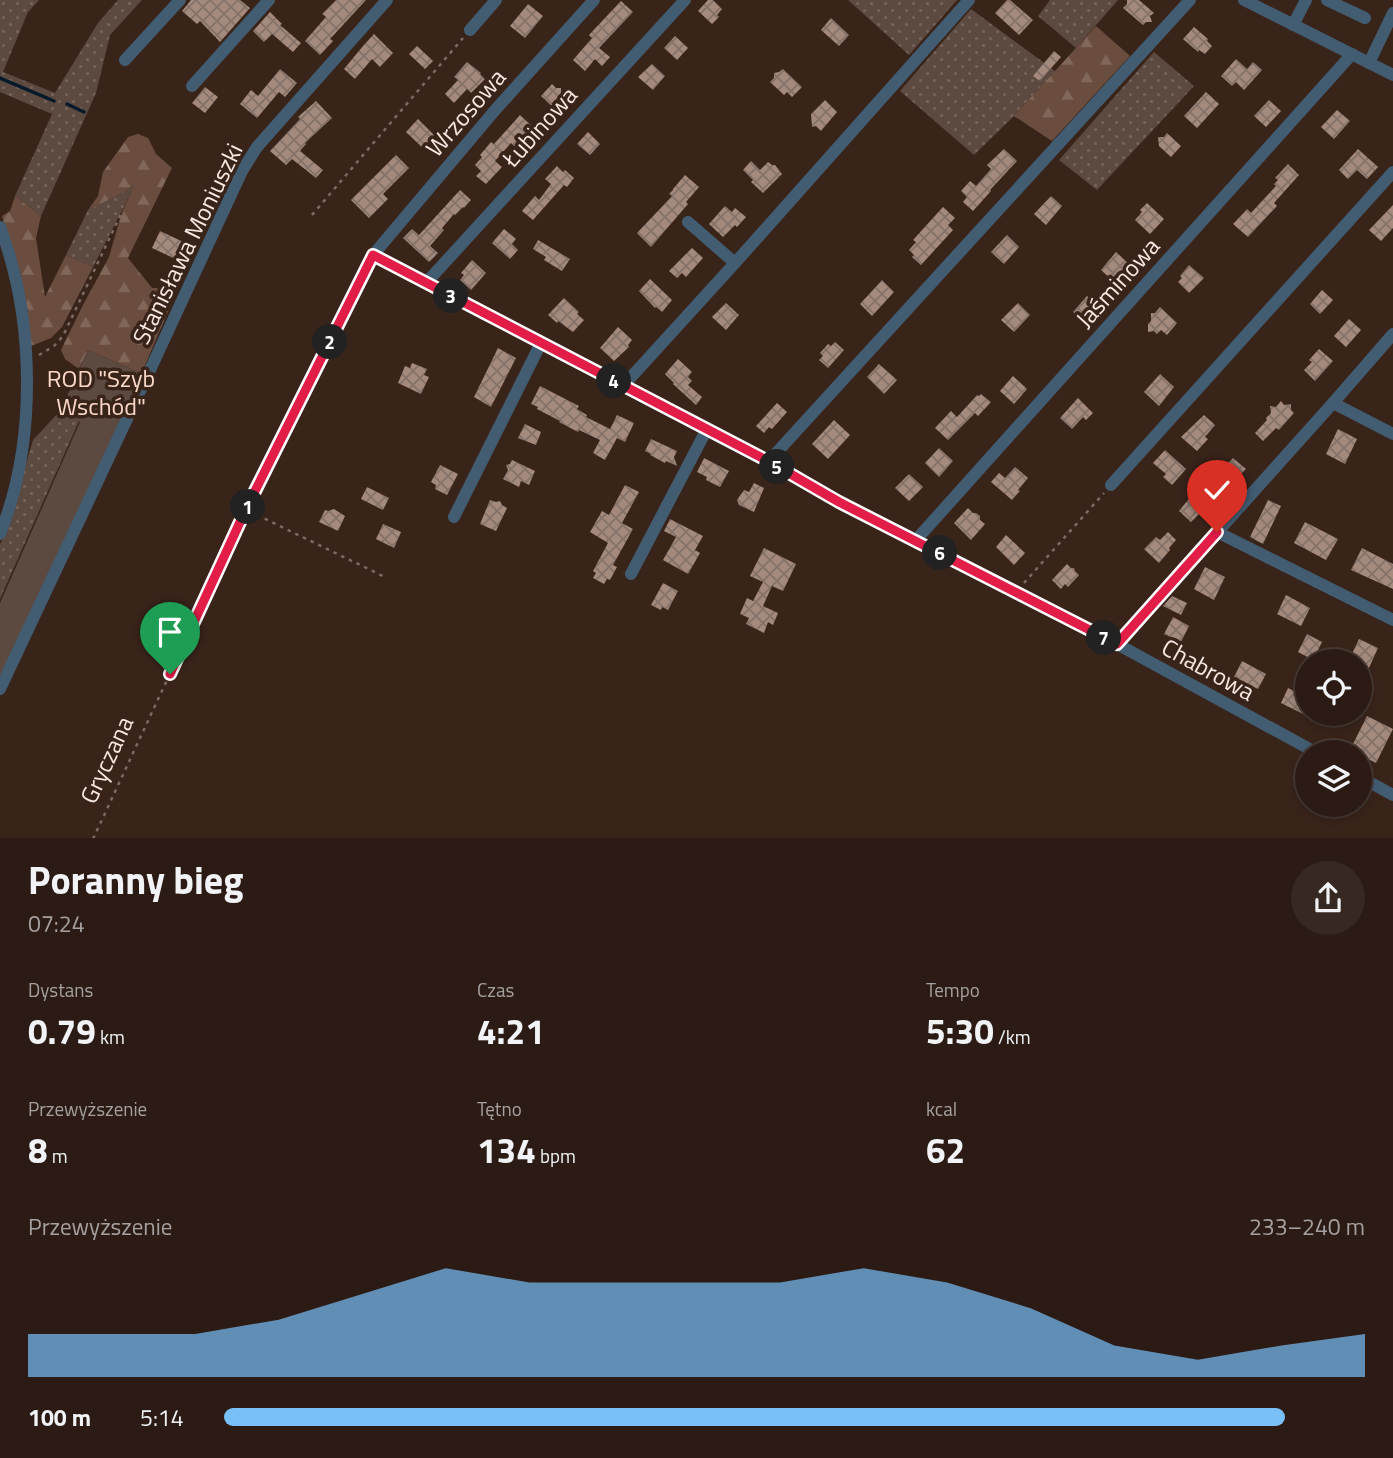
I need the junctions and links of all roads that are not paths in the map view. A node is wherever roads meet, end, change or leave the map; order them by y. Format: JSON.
{"nodes":[{"id":1,"x":180,"y":0,"type":"edge"},
{"id":2,"x":269,"y":0,"type":"edge"},
{"id":3,"x":387,"y":0,"type":"edge"},
{"id":4,"x":496,"y":0,"type":"edge"},
{"id":5,"x":593,"y":0,"type":"edge"},
{"id":6,"x":685,"y":0,"type":"edge"},
{"id":7,"x":969,"y":0,"type":"edge"},
{"id":8,"x":1190,"y":0,"type":"edge"},
{"id":9,"x":1244,"y":0,"type":"edge"},
{"id":10,"x":1306,"y":0,"type":"edge"},
{"id":11,"x":1327,"y":0,"type":"edge"},
{"id":12,"x":1393,"y":13,"type":"edge"},
{"id":13,"x":1365,"y":18,"type":"dead end"},
{"id":14,"x":1293,"y":25,"type":"junction"},
{"id":15,"x":470,"y":30,"type":"road end"},
{"id":16,"x":1388,"y":37,"type":"edge"},
{"id":17,"x":1352,"y":54,"type":"junction"},
{"id":18,"x":125,"y":60,"type":"dead end"},
{"id":19,"x":1369,"y":63,"type":"junction"},
{"id":20,"x":1393,"y":75,"type":"edge"},
{"id":21,"x":192,"y":86,"type":"dead end"},
{"id":22,"x":1393,"y":172,"type":"edge"},
{"id":23,"x":688,"y":222,"type":"dead end"},
{"id":24,"x":0,"y":227,"type":"edge"},
{"id":25,"x":373,"y":255,"type":"junction"},
{"id":26,"x":734,"y":263,"type":"junction"},
{"id":27,"x":426,"y":283,"type":"junction"},
{"id":28,"x":1393,"y":334,"type":"edge"},
{"id":29,"x":541,"y":343,"type":"junction"},
{"id":30,"x":623,"y":386,"type":"junction"},
{"id":31,"x":1333,"y":403,"type":"junction"},
{"id":32,"x":707,"y":429,"type":"junction"},
{"id":33,"x":1393,"y":434,"type":"edge"},
{"id":34,"x":768,"y":461,"type":"junction"},
{"id":35,"x":1111,"y":485,"type":"road end"},
{"id":36,"x":246,"y":509,"type":"road end"},
{"id":37,"x":454,"y":517,"type":"dead end"},
{"id":38,"x":1217,"y":532,"type":"junction"},
{"id":39,"x":0,"y":534,"type":"edge"},
{"id":40,"x":916,"y":540,"type":"junction"},
{"id":41,"x":631,"y":575,"type":"dead end"},
{"id":42,"x":1393,"y":620,"type":"edge"},
{"id":43,"x":1117,"y":644,"type":"junction"},
{"id":44,"x":0,"y":689,"type":"edge"},
{"id":45,"x":1295,"y":741,"type":"edge"},
{"id":46,"x":1372,"y":784,"type":"edge"},
{"id":47,"x":1393,"y":795,"type":"edge"}],
"edges":[{"from":1,"to":18,"type":"street"},
{"from":2,"to":21,"type":"street"},
{"from":3,"to":44,"type":"street","name":"Stanisława Moniuszki"},
{"from":4,"to":15,"type":"street"},
{"from":5,"to":25,"type":"street","name":"Wrzosowa"},
{"from":6,"to":27,"type":"street","name":"Łubinowa"},
{"from":7,"to":26,"type":"street"},
{"from":8,"to":34,"type":"street"},
{"from":9,"to":14,"type":"street"},
{"from":10,"to":14,"type":"street"},
{"from":11,"to":13,"type":"street"},
{"from":12,"to":16,"type":"street"},
{"from":14,"to":17,"type":"street"},
{"from":16,"to":19,"type":"street"},
{"from":17,"to":19,"type":"street"},
{"from":17,"to":40,"type":"street","name":"Jaśminowa"},
{"from":19,"to":20,"type":"street"},
{"from":22,"to":35,"type":"street"},
{"from":23,"to":26,"type":"street"},
{"from":24,"to":39,"type":"street"},
{"from":25,"to":27,"type":"street","name":"Chabrowa"},
{"from":25,"to":36,"type":"street"},
{"from":26,"to":30,"type":"street"},
{"from":27,"to":29,"type":"street","name":"Chabrowa"},
{"from":28,"to":31,"type":"street"},
{"from":29,"to":30,"type":"street","name":"Chabrowa"},
{"from":29,"to":37,"type":"street"},
{"from":30,"to":32,"type":"street","name":"Chabrowa"},
{"from":31,"to":33,"type":"street"},
{"from":31,"to":38,"type":"street"},
{"from":32,"to":34,"type":"street","name":"Chabrowa"},
{"from":32,"to":41,"type":"street"},
{"from":34,"to":40,"type":"street","name":"Chabrowa"},
{"from":38,"to":42,"type":"street"},
{"from":38,"to":43,"type":"street"},
{"from":40,"to":43,"type":"street","name":"Chabrowa"},
{"from":43,"to":45,"type":"street","name":"Chabrowa"},
{"from":46,"to":47,"type":"street"}]}
